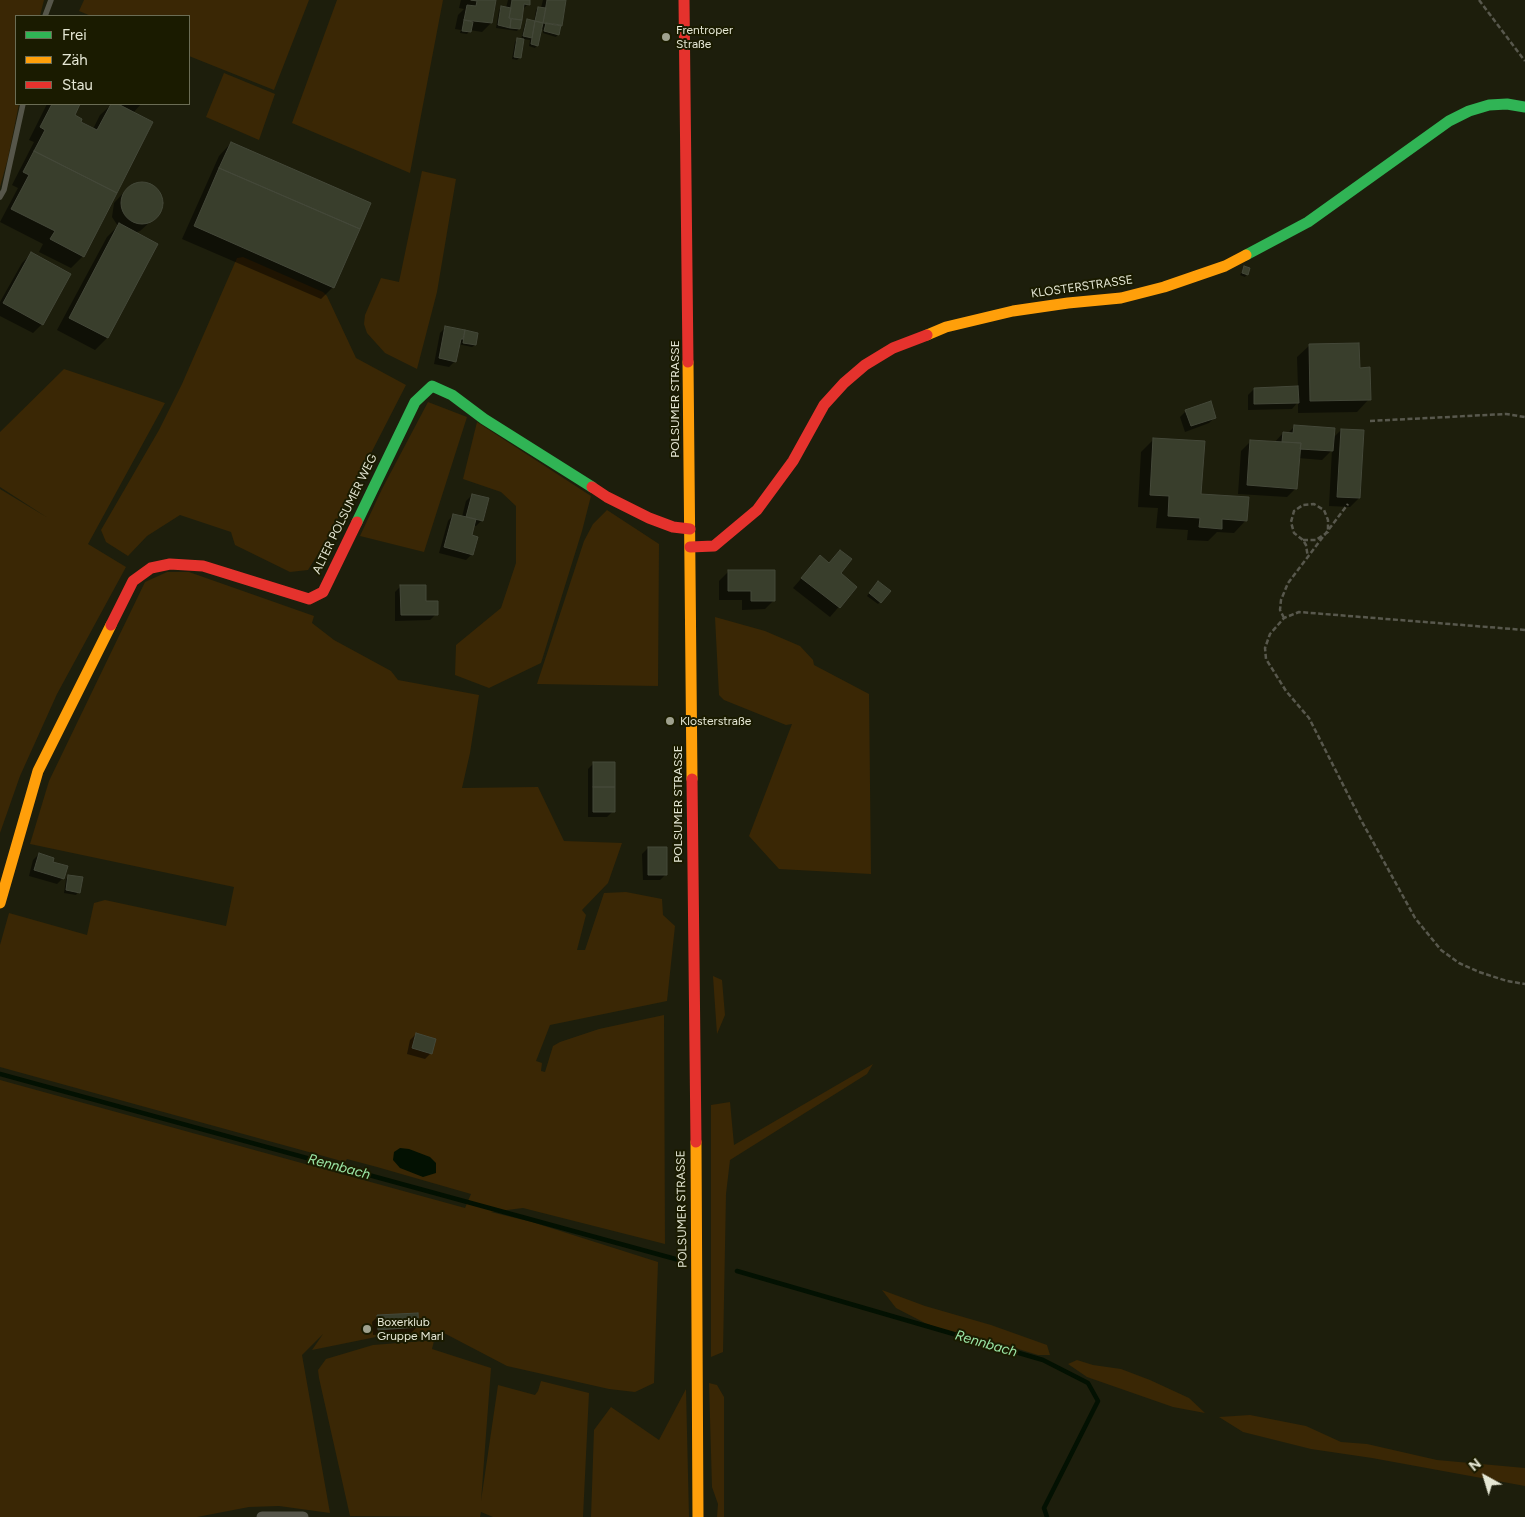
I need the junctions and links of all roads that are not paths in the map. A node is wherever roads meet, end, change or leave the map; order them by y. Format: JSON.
{"nodes":[{"id":1,"x":51,"y":0,"type":"edge"},
{"id":2,"x":684,"y":0,"type":"edge"},
{"id":3,"x":45,"y":15,"type":"edge"},
{"id":4,"x":23,"y":105,"type":"edge"},
{"id":5,"x":1525,"y":107,"type":"edge"},
{"id":6,"x":0,"y":198,"type":"edge"},
{"id":7,"x":690,"y":529,"type":"junction"},
{"id":8,"x":690,"y":547,"type":"junction"},
{"id":9,"x":0,"y":903,"type":"edge"},
{"id":10,"x":262,"y":1517,"type":"edge"},
{"id":11,"x":303,"y":1517,"type":"edge"},
{"id":12,"x":698,"y":1517,"type":"edge"}],
"edges":[{"from":1,"to":3,"type":"lane"},
{"from":2,"to":7,"type":"street","name":"POLSUMER STRASSE"},
{"from":4,"to":6,"type":"lane"},
{"from":5,"to":8,"type":"street","name":"KLOSTERSTRASSE"},
{"from":7,"to":8,"type":"street","name":"POLSUMER STRASSE"},
{"from":7,"to":9,"type":"street","name":"ALTER POLSUMER WEG"},
{"from":8,"to":12,"type":"street","name":"POLSUMER STRASSE"},
{"from":10,"to":11,"type":"street"}]}
